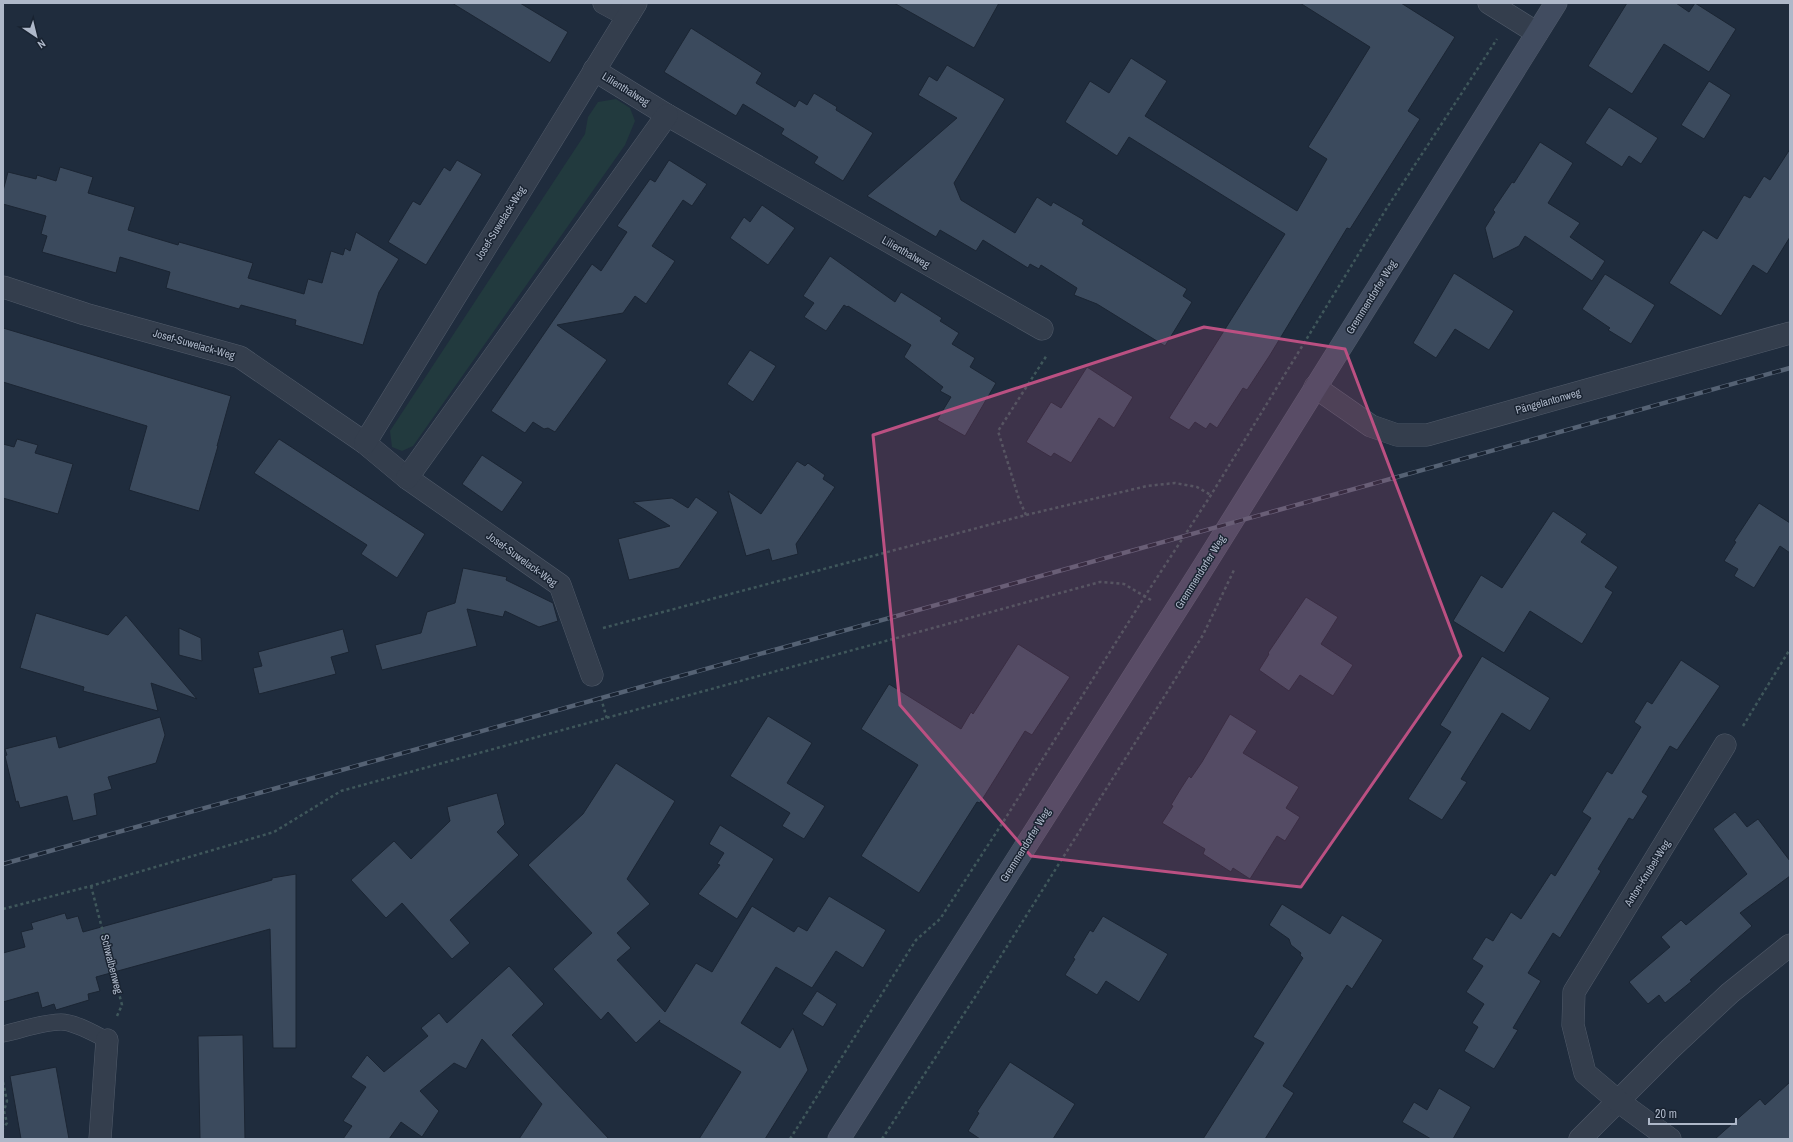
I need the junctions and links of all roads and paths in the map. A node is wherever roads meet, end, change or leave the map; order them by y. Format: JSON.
{"nodes":[{"id":1,"x":604,"y":3,"type":"edge"},
{"id":2,"x":1489,"y":3,"type":"edge"},
{"id":3,"x":1556,"y":3,"type":"edge"},
{"id":4,"x":632,"y":9,"type":"edge"},
{"id":5,"x":1507,"y":15,"type":"junction"},
{"id":6,"x":1537,"y":33,"type":"junction"},
{"id":7,"x":594,"y":70,"type":"junction"},
{"id":8,"x":667,"y":115,"type":"junction"},
{"id":9,"x":3,"y":287,"type":"edge"},
{"id":10,"x":1042,"y":329,"type":"joint"},
{"id":11,"x":1790,"y":333,"type":"edge"},
{"id":12,"x":1315,"y":387,"type":"junction"},
{"id":13,"x":365,"y":443,"type":"junction"},
{"id":14,"x":407,"y":478,"type":"junction"},
{"id":15,"x":1211,"y":495,"type":"junction"},
{"id":16,"x":1026,"y":515,"type":"junction"},
{"id":17,"x":1228,"y":586,"type":"dead end"},
{"id":18,"x":1145,"y":596,"type":"junction"},
{"id":19,"x":578,"y":634,"type":"junction"},
{"id":20,"x":1790,"y":649,"type":"edge"},
{"id":21,"x":592,"y":675,"type":"dead end"},
{"id":22,"x":603,"y":705,"type":"dead end"},
{"id":23,"x":607,"y":719,"type":"junction"},
{"id":24,"x":1725,"y":745,"type":"joint"},
{"id":25,"x":91,"y":886,"type":"junction"},
{"id":26,"x":3,"y":909,"type":"edge"},
{"id":27,"x":1790,"y":945,"type":"edge"},
{"id":28,"x":3,"y":1034,"type":"edge"},
{"id":29,"x":107,"y":1040,"type":"junction"},
{"id":30,"x":3,"y":1082,"type":"edge"},
{"id":31,"x":1618,"y":1100,"type":"junction"},
{"id":32,"x":3,"y":1111,"type":"edge"},
{"id":33,"x":3,"y":1128,"type":"edge"},
{"id":34,"x":100,"y":1139,"type":"edge"},
{"id":35,"x":790,"y":1139,"type":"edge"},
{"id":36,"x":840,"y":1139,"type":"edge"},
{"id":37,"x":882,"y":1139,"type":"edge"},
{"id":38,"x":1580,"y":1139,"type":"edge"},
{"id":39,"x":1670,"y":1139,"type":"edge"}],
"edges":[{"from":1,"to":4,"type":"street"},
{"from":2,"to":5,"type":"street"},
{"from":3,"to":6,"type":"street","name":"Gremmendorfer Weg"},
{"from":4,"to":7,"type":"street","name":"Josef-Suwelack-Weg"},
{"from":5,"to":6,"type":"street"},
{"from":5,"to":15,"type":"path"},
{"from":6,"to":12,"type":"street","name":"Gremmendorfer Weg"},
{"from":7,"to":8,"type":"street","name":"Lilienthalweg"},
{"from":7,"to":13,"type":"street","name":"Josef-Suwelack-Weg"},
{"from":8,"to":10,"type":"street","name":"Lilienthalweg"},
{"from":8,"to":14,"type":"street"},
{"from":9,"to":13,"type":"street","name":"Josef-Suwelack-Weg"},
{"from":10,"to":16,"type":"path"},
{"from":11,"to":12,"type":"street","name":"Pängelantonweg"},
{"from":12,"to":36,"type":"street","name":"Gremmendorfer Weg"},
{"from":13,"to":14,"type":"street","name":"Josef-Suwelack-Weg"},
{"from":14,"to":19,"type":"street","name":"Josef-Suwelack-Weg"},
{"from":15,"to":16,"type":"path"},
{"from":15,"to":18,"type":"path"},
{"from":16,"to":19,"type":"path"},
{"from":17,"to":37,"type":"path"},
{"from":18,"to":23,"type":"path"},
{"from":18,"to":35,"type":"path"},
{"from":19,"to":21,"type":"street","name":"Josef-Suwelack-Weg"},
{"from":20,"to":24,"type":"path"},
{"from":22,"to":23,"type":"path"},
{"from":23,"to":25,"type":"path"},
{"from":24,"to":31,"type":"street","name":"Anton-Knubel-Weg"},
{"from":25,"to":26,"type":"path"},
{"from":25,"to":29,"type":"path","name":"Schwalbenweg"},
{"from":27,"to":31,"type":"street"},
{"from":28,"to":29,"type":"lane"},
{"from":29,"to":34,"type":"street"},
{"from":30,"to":32,"type":"path"},
{"from":31,"to":38,"type":"street"},
{"from":31,"to":39,"type":"street","name":"Anton-Knubel-Weg"},
{"from":32,"to":33,"type":"path"}]}
